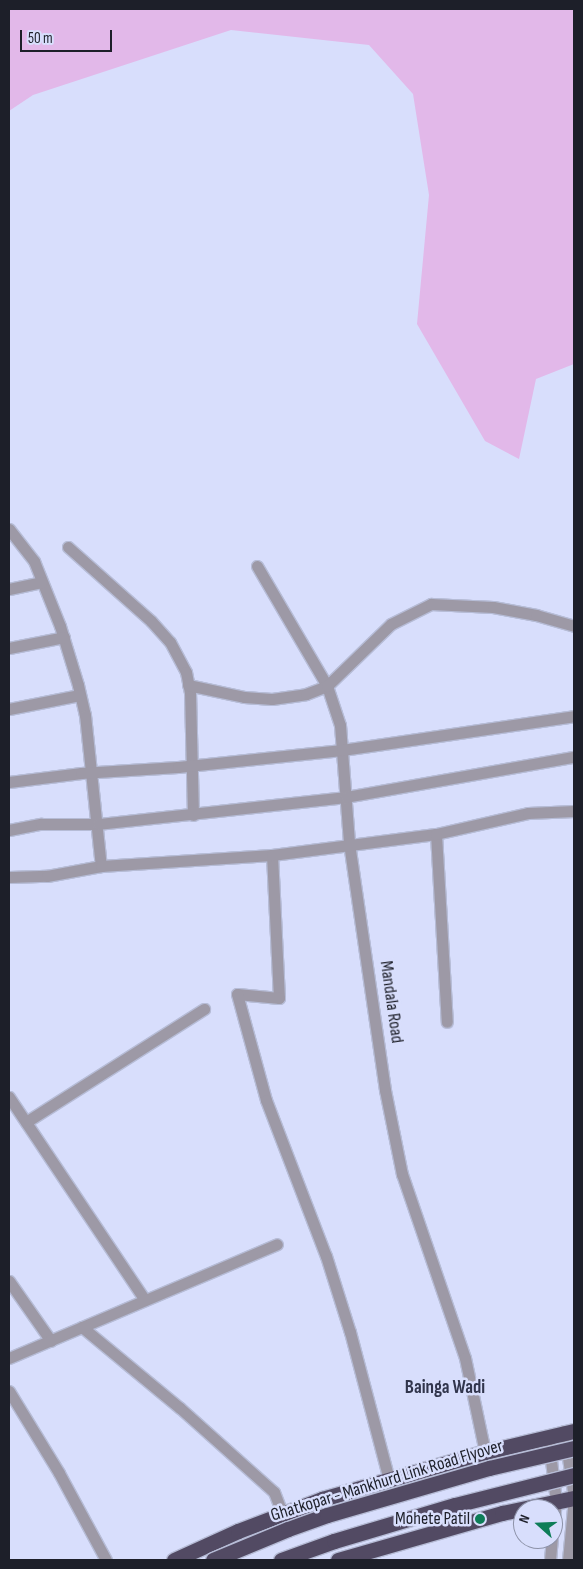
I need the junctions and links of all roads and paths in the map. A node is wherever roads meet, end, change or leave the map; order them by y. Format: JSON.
{"nodes":[{"id":1,"x":9,"y":529,"type":"edge"},
{"id":2,"x":68,"y":547,"type":"dead end"},
{"id":3,"x":257,"y":566,"type":"dead end"},
{"id":4,"x":41,"y":582,"type":"junction"},
{"id":5,"x":9,"y":588,"type":"edge"},
{"id":6,"x":574,"y":626,"type":"edge"},
{"id":7,"x":64,"y":637,"type":"junction"},
{"id":8,"x":9,"y":648,"type":"edge"},
{"id":9,"x":188,"y":685,"type":"junction"},
{"id":10,"x":327,"y":686,"type":"junction"},
{"id":11,"x":80,"y":695,"type":"junction"},
{"id":12,"x":9,"y":709,"type":"edge"},
{"id":13,"x":574,"y":716,"type":"edge"},
{"id":14,"x":342,"y":750,"type":"junction"},
{"id":15,"x":574,"y":757,"type":"edge"},
{"id":16,"x":192,"y":766,"type":"junction"},
{"id":17,"x":92,"y":772,"type":"junction"},
{"id":18,"x":9,"y":782,"type":"edge"},
{"id":19,"x":346,"y":797,"type":"junction"},
{"id":20,"x":574,"y":811,"type":"edge"},
{"id":21,"x":193,"y":815,"type":"junction"},
{"id":22,"x":98,"y":824,"type":"junction"},
{"id":23,"x":9,"y":830,"type":"edge"},
{"id":24,"x":436,"y":834,"type":"junction"},
{"id":25,"x":349,"y":844,"type":"junction"},
{"id":26,"x":272,"y":855,"type":"junction"},
{"id":27,"x":101,"y":866,"type":"junction"},
{"id":28,"x":9,"y":877,"type":"edge"},
{"id":29,"x":204,"y":1009,"type":"dead end"},
{"id":30,"x":447,"y":1022,"type":"dead end"},
{"id":31,"x":9,"y":1097,"type":"edge"},
{"id":32,"x":26,"y":1122,"type":"junction"},
{"id":33,"x":276,"y":1244,"type":"dead end"},
{"id":34,"x":9,"y":1281,"type":"edge"},
{"id":35,"x":145,"y":1300,"type":"junction"},
{"id":36,"x":82,"y":1327,"type":"junction"},
{"id":37,"x":51,"y":1342,"type":"junction"},
{"id":38,"x":9,"y":1358,"type":"edge"},
{"id":39,"x":9,"y":1391,"type":"edge"},
{"id":40,"x":569,"y":1431,"type":"edge"},
{"id":41,"x":548,"y":1436,"type":"junction"},
{"id":42,"x":574,"y":1448,"type":"edge"},
{"id":43,"x":484,"y":1452,"type":"junction"},
{"id":44,"x":574,"y":1475,"type":"edge"},
{"id":45,"x":388,"y":1480,"type":"junction"},
{"id":46,"x":574,"y":1498,"type":"edge"},
{"id":47,"x":556,"y":1499,"type":"edge"},
{"id":48,"x":513,"y":1510,"type":"edge"},
{"id":49,"x":282,"y":1513,"type":"junction"},
{"id":50,"x":359,"y":1557,"type":"edge"},
{"id":51,"x":106,"y":1560,"type":"edge"},
{"id":52,"x":174,"y":1560,"type":"edge"},
{"id":53,"x":213,"y":1560,"type":"edge"},
{"id":54,"x":281,"y":1560,"type":"edge"},
{"id":55,"x":338,"y":1560,"type":"edge"},
{"id":56,"x":568,"y":1560,"type":"edge"}],
"edges":[{"from":1,"to":4,"type":"street"},
{"from":2,"to":9,"type":"street"},
{"from":3,"to":10,"type":"street","name":"Mandala Road"},
{"from":4,"to":5,"type":"street"},
{"from":4,"to":7,"type":"street"},
{"from":6,"to":10,"type":"street"},
{"from":7,"to":8,"type":"street"},
{"from":7,"to":11,"type":"street"},
{"from":9,"to":10,"type":"street"},
{"from":9,"to":16,"type":"street"},
{"from":10,"to":14,"type":"street","name":"Mandala Road"},
{"from":11,"to":12,"type":"street"},
{"from":11,"to":17,"type":"street"},
{"from":13,"to":14,"type":"street"},
{"from":14,"to":16,"type":"street"},
{"from":14,"to":19,"type":"street","name":"Mandala Road"},
{"from":15,"to":19,"type":"street"},
{"from":16,"to":17,"type":"street"},
{"from":16,"to":21,"type":"street"},
{"from":17,"to":18,"type":"street"},
{"from":17,"to":22,"type":"street"},
{"from":19,"to":21,"type":"street"},
{"from":19,"to":25,"type":"street","name":"Mandala Road"},
{"from":20,"to":24,"type":"street"},
{"from":21,"to":22,"type":"street"},
{"from":22,"to":23,"type":"street"},
{"from":22,"to":27,"type":"street"},
{"from":24,"to":25,"type":"street"},
{"from":24,"to":30,"type":"street"},
{"from":25,"to":26,"type":"street"},
{"from":25,"to":43,"type":"street","name":"Mandala Road"},
{"from":26,"to":27,"type":"street"},
{"from":26,"to":45,"type":"street"},
{"from":27,"to":28,"type":"street"},
{"from":29,"to":32,"type":"street"},
{"from":31,"to":32,"type":"street"},
{"from":32,"to":35,"type":"street"},
{"from":33,"to":35,"type":"street"},
{"from":34,"to":37,"type":"street"},
{"from":35,"to":36,"type":"street"},
{"from":36,"to":37,"type":"street"},
{"from":36,"to":49,"type":"street"},
{"from":37,"to":38,"type":"street"},
{"from":39,"to":51,"type":"street"},
{"from":40,"to":41,"type":"highway"},
{"from":40,"to":46,"type":"street"},
{"from":41,"to":43,"type":"highway"},
{"from":41,"to":47,"type":"street"},
{"from":42,"to":53,"type":"highway","name":"Ghatkopar - Mankhurd Link Road Flyover","bridge":true},
{"from":43,"to":45,"type":"highway"},
{"from":44,"to":54,"type":"highway","bridge":true},
{"from":45,"to":49,"type":"highway"},
{"from":46,"to":56,"type":"street"},
{"from":48,"to":50,"type":"highway"},
{"from":49,"to":52,"type":"highway"},
{"from":50,"to":55,"type":"highway"}]}
